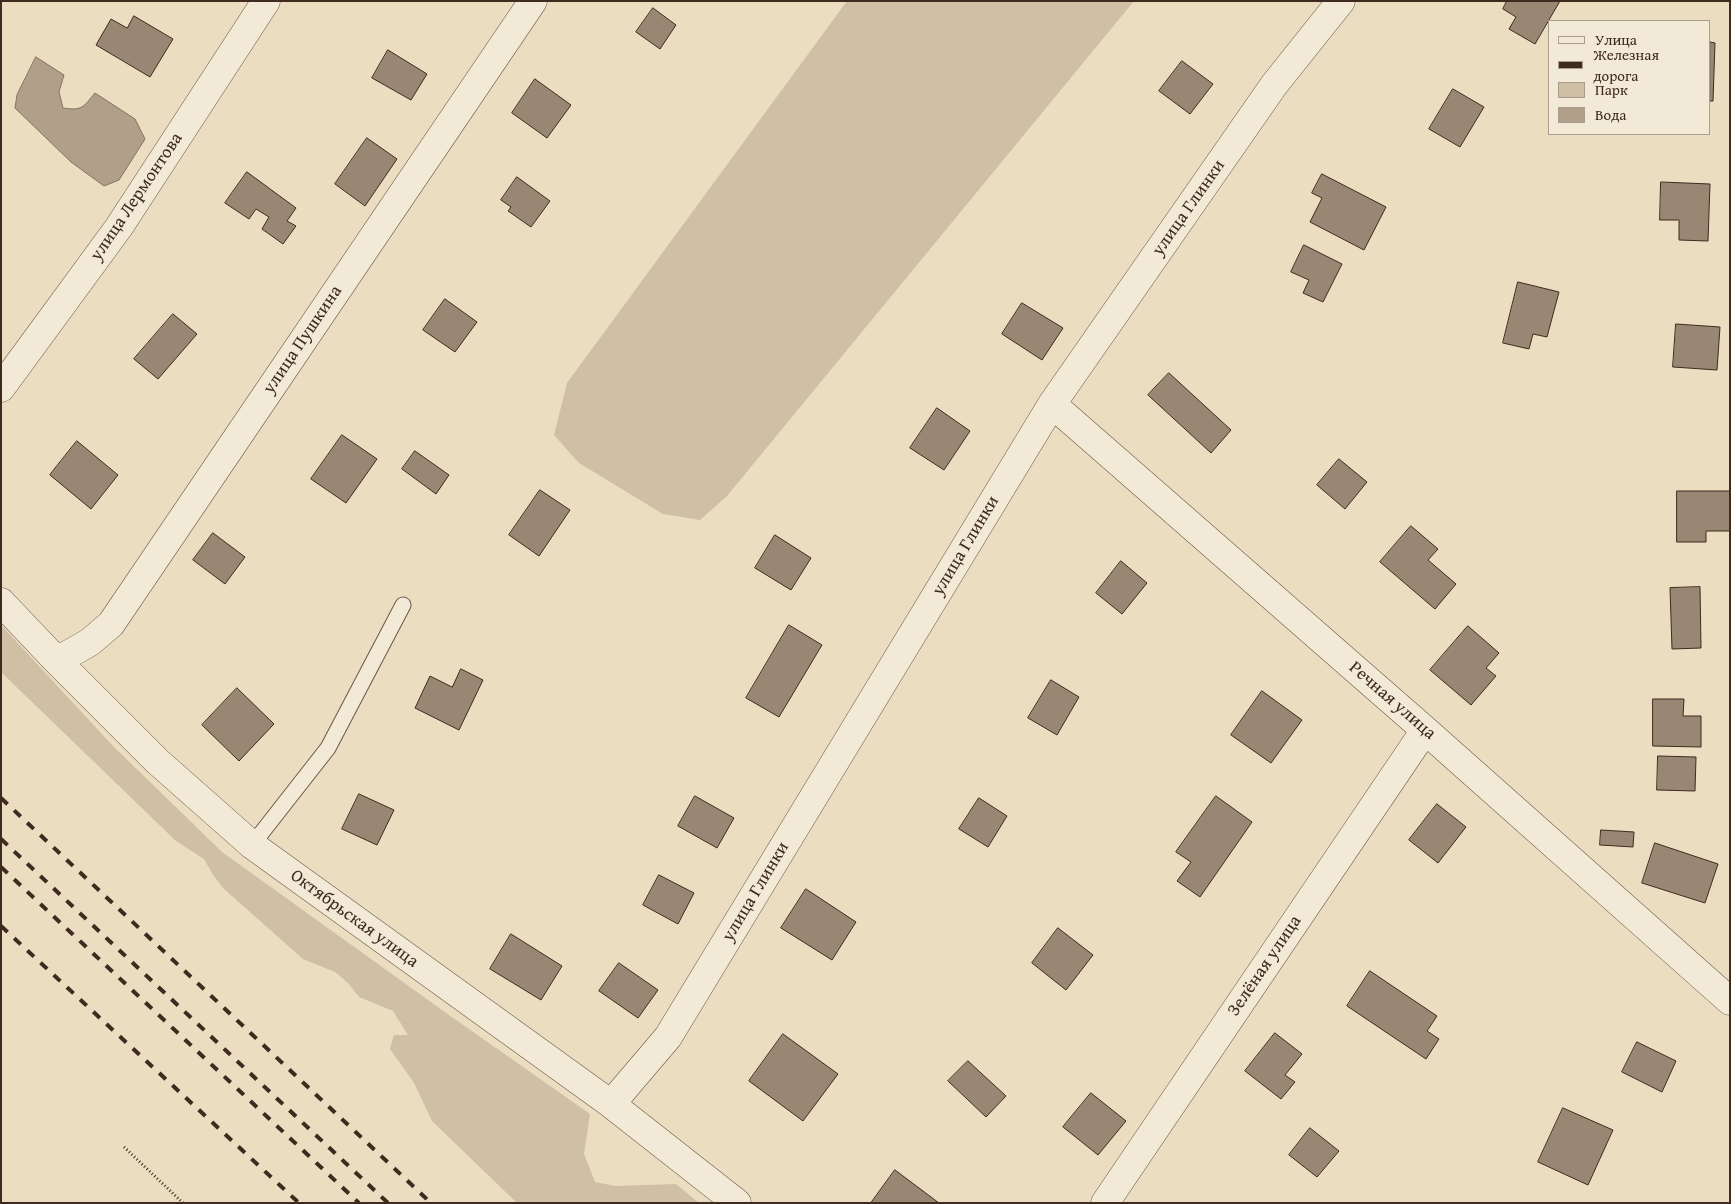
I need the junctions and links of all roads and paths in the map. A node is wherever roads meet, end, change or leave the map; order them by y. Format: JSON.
{"nodes":[{"id":1,"x":266,"y":1,"type":"edge"},
{"id":2,"x":533,"y":1,"type":"edge"},
{"id":3,"x":1341,"y":1,"type":"edge"},
{"id":4,"x":1,"y":388,"type":"edge"},
{"id":5,"x":1052,"y":404,"type":"junction"},
{"id":6,"x":1,"y":602,"type":"edge"},
{"id":7,"x":403,"y":605,"type":"dead end"},
{"id":8,"x":57,"y":661,"type":"junction"},
{"id":9,"x":1425,"y":730,"type":"junction"},
{"id":10,"x":252,"y":845,"type":"junction"},
{"id":11,"x":1730,"y":1000,"type":"edge"},
{"id":12,"x":611,"y":1104,"type":"junction"},
{"id":13,"x":124,"y":1147,"type":"dead end"},
{"id":14,"x":183,"y":1203,"type":"edge"},
{"id":15,"x":737,"y":1203,"type":"edge"},
{"id":16,"x":1105,"y":1203,"type":"edge"}],
"edges":[{"from":1,"to":4,"type":"street","name":"улица Лермонтова"},
{"from":2,"to":8,"type":"street","name":"улица Пушкина"},
{"from":3,"to":5,"type":"street","name":"улица Глинки"},
{"from":5,"to":9,"type":"street","name":"Речная улица"},
{"from":5,"to":12,"type":"street","name":"улица Глинки"},
{"from":6,"to":8,"type":"street","name":"Октябрьская улица"},
{"from":7,"to":10,"type":"lane"},
{"from":8,"to":10,"type":"street","name":"Октябрьская улица"},
{"from":9,"to":11,"type":"street","name":"Речная улица"},
{"from":9,"to":16,"type":"street","name":"Зелёная улица"},
{"from":10,"to":12,"type":"street","name":"Октябрьская улица"},
{"from":12,"to":15,"type":"street","name":"Октябрьская улица"},
{"from":13,"to":14,"type":"path"}]}
